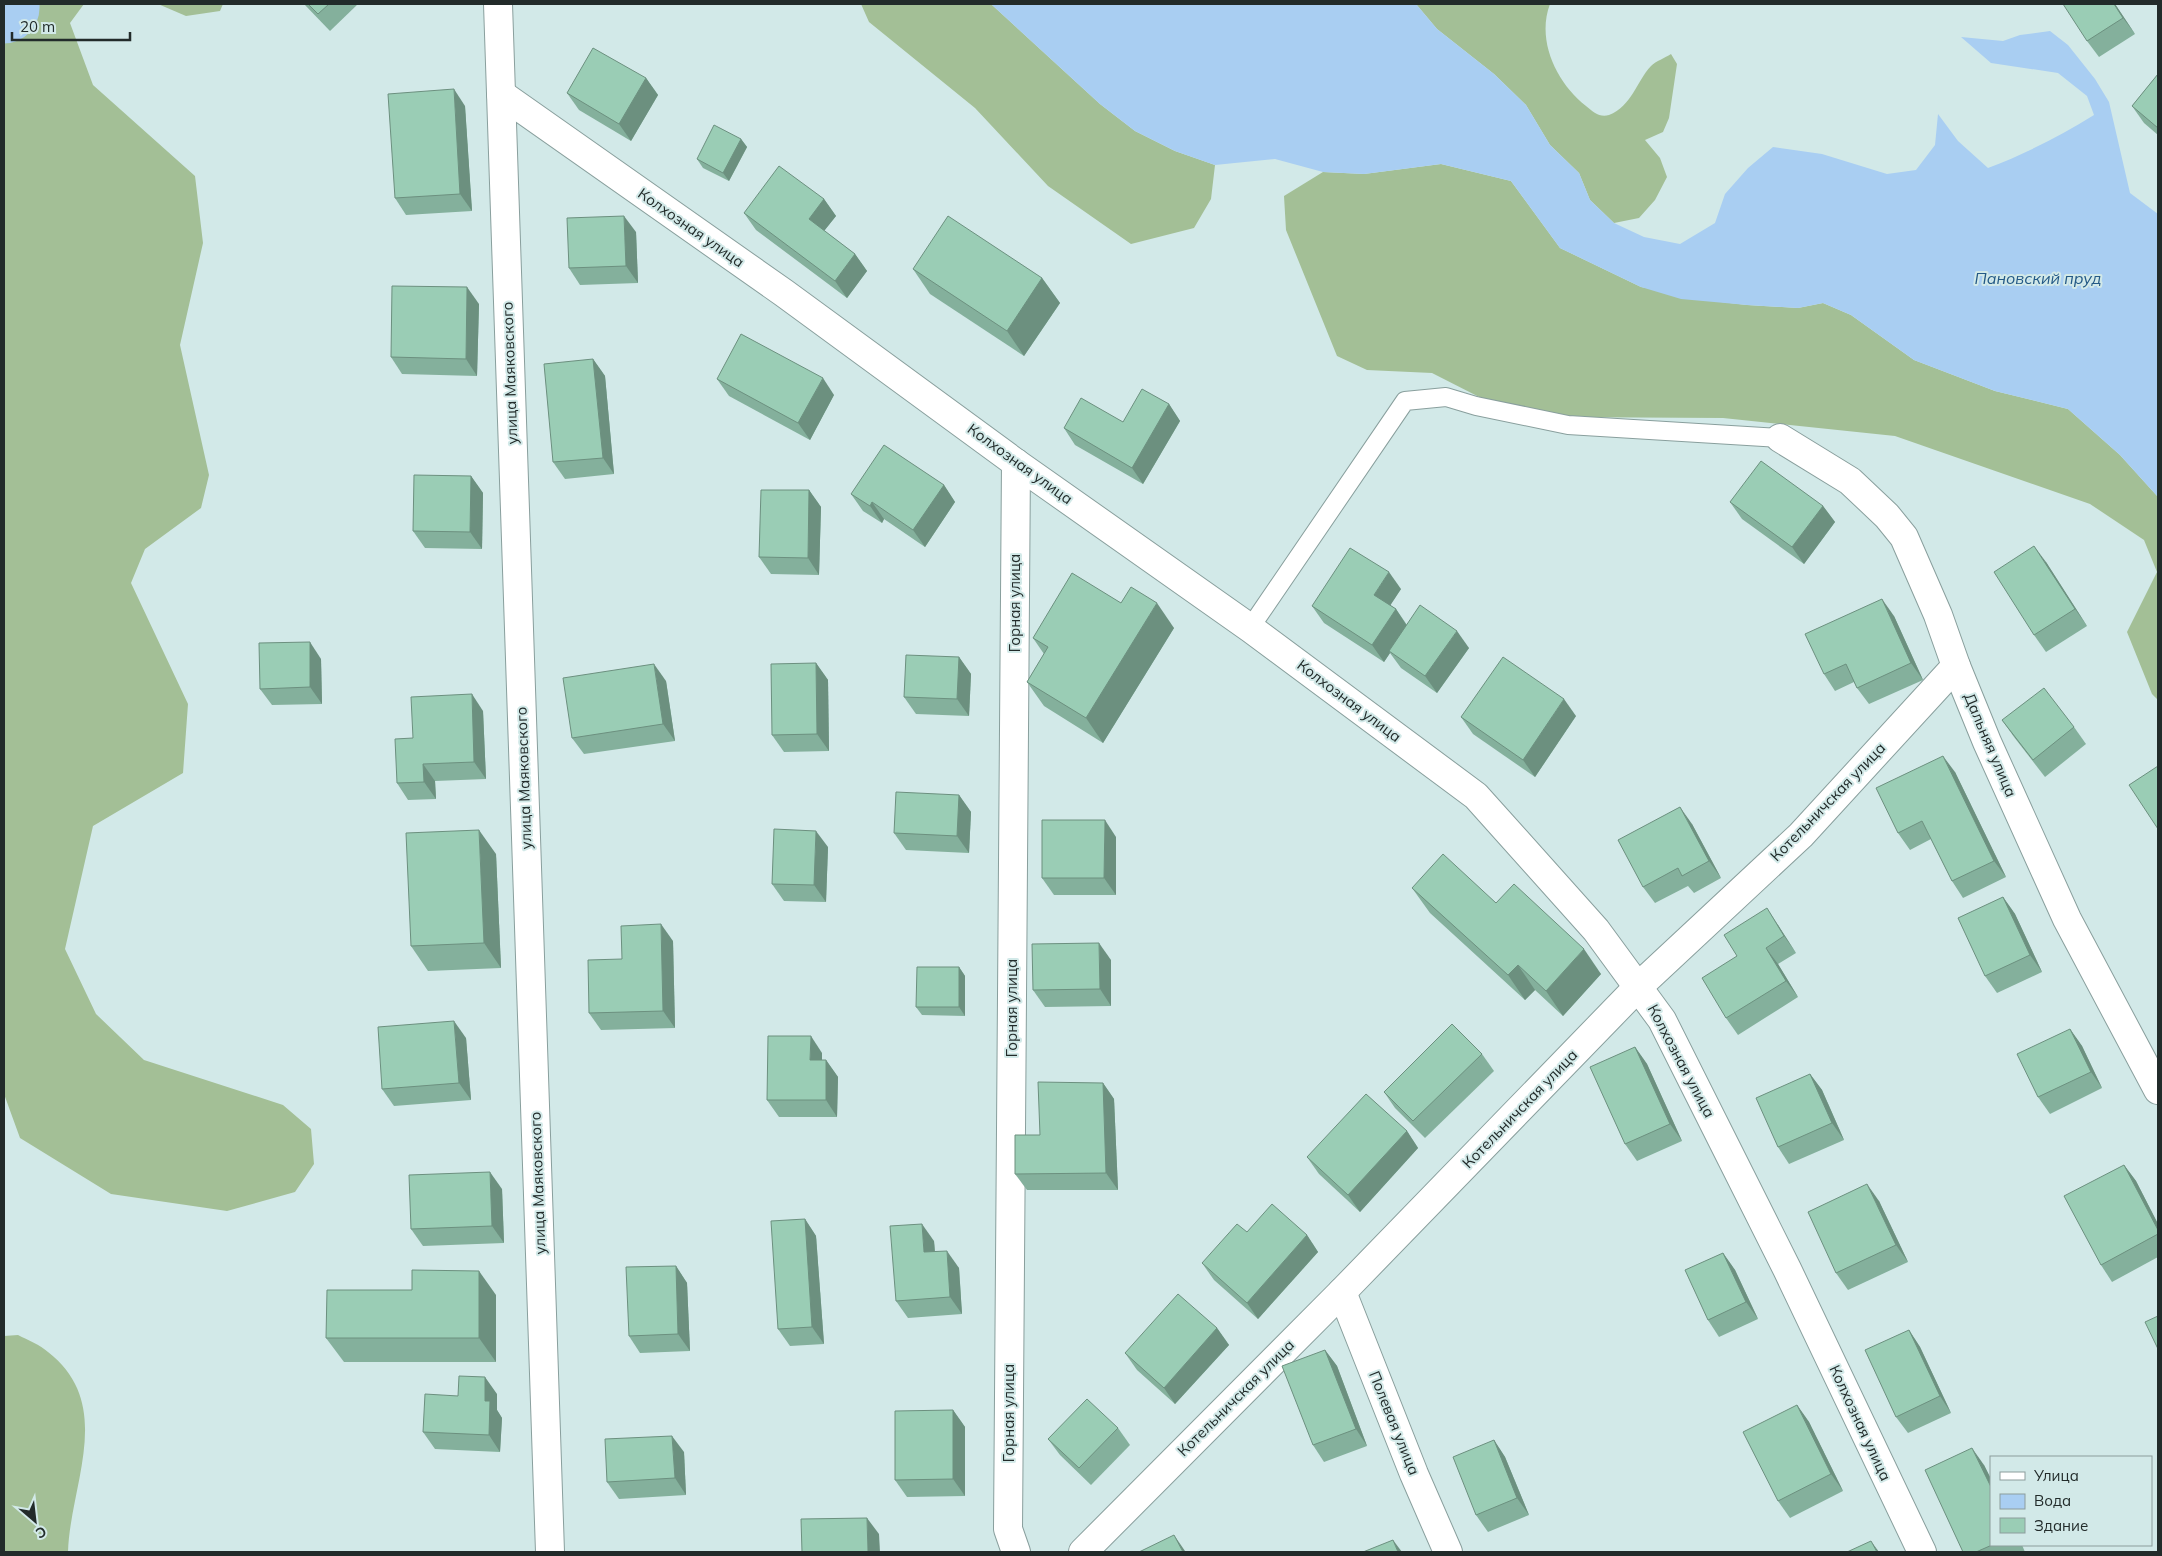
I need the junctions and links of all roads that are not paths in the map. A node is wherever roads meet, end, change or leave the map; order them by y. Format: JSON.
{"nodes":[{"id":1,"x":498,"y":4,"type":"edge"},
{"id":2,"x":500,"y":94,"type":"junction"},
{"id":3,"x":1780,"y":438,"type":"joint"},
{"id":4,"x":1016,"y":463,"type":"junction"},
{"id":5,"x":1250,"y":628,"type":"junction"},
{"id":6,"x":1956,"y":666,"type":"junction"},
{"id":7,"x":1639,"y":986,"type":"junction"},
{"id":8,"x":2158,"y":1090,"type":"edge"},
{"id":9,"x":1342,"y":1292,"type":"junction"},
{"id":10,"x":550,"y":1552,"type":"edge"},
{"id":11,"x":1016,"y":1552,"type":"edge"},
{"id":12,"x":1083,"y":1552,"type":"edge"},
{"id":13,"x":1448,"y":1552,"type":"edge"},
{"id":14,"x":1922,"y":1552,"type":"edge"}],
"edges":[{"from":1,"to":2,"type":"street","name":"улица Маяковского"},
{"from":2,"to":4,"type":"street","name":"Колхозная улица"},
{"from":2,"to":10,"type":"street","name":"улица Маяковского"},
{"from":3,"to":5,"type":"lane"},
{"from":3,"to":6,"type":"street","name":"Дальняя улица"},
{"from":4,"to":5,"type":"street","name":"Колхозная улица"},
{"from":4,"to":11,"type":"street","name":"Горная улица"},
{"from":5,"to":7,"type":"street","name":"Колхозная улица"},
{"from":6,"to":7,"type":"street","name":"Котельничская улица"},
{"from":6,"to":8,"type":"street","name":"Дальняя улица"},
{"from":7,"to":9,"type":"street","name":"Котельничская улица"},
{"from":7,"to":14,"type":"street","name":"Колхозная улица"},
{"from":9,"to":12,"type":"street","name":"Котельничская улица"},
{"from":9,"to":13,"type":"street","name":"Полевая улица"}]}
